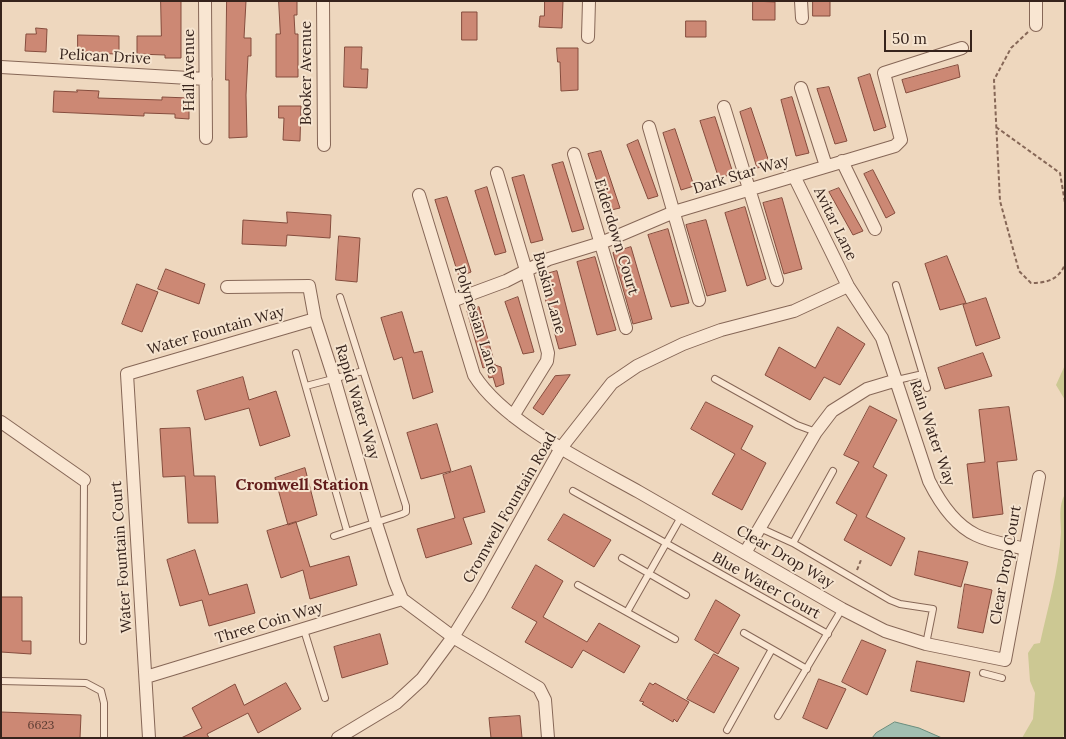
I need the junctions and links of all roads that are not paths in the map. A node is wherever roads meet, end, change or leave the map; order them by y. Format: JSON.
{"nodes":[{"id":1,"x":206,"y":1,"type":"edge"},
{"id":2,"x":323,"y":1,"type":"edge"},
{"id":3,"x":589,"y":1,"type":"edge"},
{"id":4,"x":802,"y":1,"type":"edge"},
{"id":5,"x":1036,"y":1,"type":"edge"},
{"id":6,"x":802,"y":18,"type":"dead end"},
{"id":7,"x":1036,"y":25,"type":"road end"},
{"id":8,"x":588,"y":37,"type":"dead end"},
{"id":9,"x":962,"y":48,"type":"dead end"},
{"id":10,"x":1,"y":67,"type":"edge"},
{"id":11,"x":206,"y":79,"type":"junction"},
{"id":12,"x":802,"y":88,"type":"dead end"},
{"id":13,"x":724,"y":107,"type":"dead end"},
{"id":14,"x":648,"y":127,"type":"dead end"},
{"id":15,"x":206,"y":138,"type":"dead end"},
{"id":16,"x":324,"y":145,"type":"dead end"},
{"id":17,"x":574,"y":154,"type":"dead end"},
{"id":18,"x":842,"y":161,"type":"junction"},
{"id":19,"x":826,"y":166,"type":"junction"},
{"id":20,"x":497,"y":173,"type":"dead end"},
{"id":21,"x":794,"y":176,"type":"junction"},
{"id":22,"x":750,"y":189,"type":"junction"},
{"id":23,"x":419,"y":195,"type":"dead end"},
{"id":24,"x":674,"y":212,"type":"junction"},
{"id":25,"x":874,"y":229,"type":"dead end"},
{"id":26,"x":601,"y":243,"type":"junction"},
{"id":27,"x":526,"y":271,"type":"junction"},
{"id":28,"x":777,"y":280,"type":"dead end"},
{"id":29,"x":896,"y":284,"type":"dead end"},
{"id":30,"x":848,"y":286,"type":"junction"},
{"id":31,"x":227,"y":287,"type":"dead end"},
{"id":32,"x":340,"y":297,"type":"dead end"},
{"id":33,"x":699,"y":300,"type":"dead end"},
{"id":34,"x":452,"y":301,"type":"junction"},
{"id":35,"x":315,"y":319,"type":"junction"},
{"id":36,"x":626,"y":328,"type":"dead end"},
{"id":37,"x":296,"y":354,"type":"dead end"},
{"id":38,"x":363,"y":371,"type":"junction"},
{"id":39,"x":127,"y":374,"type":"joint"},
{"id":40,"x":923,"y":374,"type":"junction"},
{"id":41,"x":334,"y":378,"type":"junction"},
{"id":42,"x":715,"y":379,"type":"dead end"},
{"id":43,"x":896,"y":380,"type":"junction"},
{"id":44,"x":306,"y":386,"type":"junction"},
{"id":45,"x":927,"y":388,"type":"dead end"},
{"id":46,"x":513,"y":416,"type":"junction"},
{"id":47,"x":1,"y":422,"type":"edge"},
{"id":48,"x":816,"y":432,"type":"junction"},
{"id":49,"x":561,"y":448,"type":"junction"},
{"id":50,"x":833,"y":471,"type":"dead end"},
{"id":51,"x":1038,"y":477,"type":"dead end"},
{"id":52,"x":84,"y":480,"type":"joint"},
{"id":53,"x":573,"y":492,"type":"dead end"},
{"id":54,"x":681,"y":517,"type":"junction"},
{"id":55,"x":376,"y":523,"type":"junction"},
{"id":56,"x":760,"y":528,"type":"junction"},
{"id":57,"x":348,"y":532,"type":"junction"},
{"id":58,"x":334,"y":536,"type":"dead end"},
{"id":59,"x":793,"y":543,"type":"junction"},
{"id":60,"x":666,"y":545,"type":"junction"},
{"id":61,"x":1025,"y":549,"type":"junction"},
{"id":62,"x":745,"y":553,"type":"junction"},
{"id":63,"x":622,"y":558,"type":"dead end"},
{"id":64,"x":649,"y":574,"type":"junction"},
{"id":65,"x":578,"y":585,"type":"dead end"},
{"id":66,"x":686,"y":595,"type":"dead end"},
{"id":67,"x":402,"y":599,"type":"junction"},
{"id":68,"x":842,"y":609,"type":"junction"},
{"id":69,"x":627,"y":612,"type":"junction"},
{"id":70,"x":304,"y":630,"type":"junction"},
{"id":71,"x":744,"y":633,"type":"dead end"},
{"id":72,"x":828,"y":634,"type":"junction"},
{"id":73,"x":453,"y":637,"type":"junction"},
{"id":74,"x":675,"y":639,"type":"dead end"},
{"id":75,"x":83,"y":641,"type":"dead end"},
{"id":76,"x":926,"y":644,"type":"junction"},
{"id":77,"x":772,"y":649,"type":"junction"},
{"id":78,"x":1006,"y":660,"type":"joint"},
{"id":79,"x":807,"y":669,"type":"junction"},
{"id":80,"x":983,"y":673,"type":"dead end"},
{"id":81,"x":146,"y":678,"type":"junction"},
{"id":82,"x":1002,"y":678,"type":"dead end"},
{"id":83,"x":1,"y":681,"type":"edge"},
{"id":84,"x":325,"y":698,"type":"dead end"},
{"id":85,"x":778,"y":716,"type":"dead end"},
{"id":86,"x":727,"y":730,"type":"dead end"},
{"id":87,"x":104,"y":738,"type":"edge"},
{"id":88,"x":149,"y":738,"type":"edge"},
{"id":89,"x":338,"y":738,"type":"edge"},
{"id":90,"x":548,"y":738,"type":"edge"}],
"edges":[{"from":1,"to":11,"type":"street","name":"Hall Avenue"},
{"from":2,"to":16,"type":"street","name":"Booker Avenue"},
{"from":3,"to":8,"type":"street"},
{"from":4,"to":6,"type":"street"},
{"from":5,"to":7,"type":"street"},
{"from":9,"to":18,"type":"street","name":"Dark Star Way"},
{"from":10,"to":11,"type":"street","name":"Pelican Drive"},
{"from":11,"to":15,"type":"street","name":"Hall Avenue"},
{"from":12,"to":19,"type":"street"},
{"from":13,"to":22,"type":"street"},
{"from":14,"to":24,"type":"street"},
{"from":17,"to":26,"type":"street","name":"Eiderdown Court"},
{"from":18,"to":19,"type":"street","name":"Dark Star Way"},
{"from":18,"to":25,"type":"street"},
{"from":19,"to":21,"type":"street","name":"Dark Star Way"},
{"from":20,"to":27,"type":"street","name":"Buskin Lane"},
{"from":21,"to":22,"type":"street","name":"Dark Star Way"},
{"from":21,"to":30,"type":"street","name":"Avitar Lane"},
{"from":22,"to":24,"type":"street","name":"Dark Star Way"},
{"from":22,"to":28,"type":"street"},
{"from":23,"to":34,"type":"street","name":"Polynesian Lane"},
{"from":24,"to":26,"type":"street","name":"Dark Star Way"},
{"from":24,"to":33,"type":"street"},
{"from":26,"to":27,"type":"street","name":"Dark Star Way"},
{"from":26,"to":36,"type":"street","name":"Eiderdown Court"},
{"from":27,"to":34,"type":"street","name":"Dark Star Way"},
{"from":27,"to":46,"type":"street","name":"Buskin Lane"},
{"from":29,"to":40,"type":"lane"},
{"from":30,"to":43,"type":"street","name":"Rain Water Way"},
{"from":30,"to":49,"type":"street","name":"Cromwell Fountain Road"},
{"from":31,"to":35,"type":"street","name":"Rapid Water Way"},
{"from":32,"to":38,"type":"lane"},
{"from":34,"to":46,"type":"street","name":"Polynesian Lane"},
{"from":35,"to":39,"type":"street","name":"Water Fountain Way"},
{"from":35,"to":41,"type":"street","name":"Rapid Water Way"},
{"from":37,"to":44,"type":"lane"},
{"from":38,"to":41,"type":"lane"},
{"from":38,"to":55,"type":"lane"},
{"from":39,"to":81,"type":"street","name":"Water Fountain Court"},
{"from":40,"to":43,"type":"lane"},
{"from":40,"to":45,"type":"lane"},
{"from":41,"to":44,"type":"lane"},
{"from":41,"to":55,"type":"street","name":"Rapid Water Way"},
{"from":42,"to":48,"type":"lane"},
{"from":43,"to":48,"type":"street"},
{"from":43,"to":61,"type":"street","name":"Rain Water Way"},
{"from":44,"to":57,"type":"lane"},
{"from":46,"to":49,"type":"street","name":"Polynesian Lane"},
{"from":47,"to":52,"type":"street"},
{"from":48,"to":56,"type":"street"},
{"from":49,"to":54,"type":"street","name":"Clear Drop Way"},
{"from":49,"to":73,"type":"street","name":"Cromwell Fountain Road"},
{"from":50,"to":59,"type":"lane"},
{"from":51,"to":61,"type":"street","name":"Clear Drop Court"},
{"from":52,"to":75,"type":"lane"},
{"from":53,"to":60,"type":"lane","name":"Blue Water Court"},
{"from":54,"to":60,"type":"lane"},
{"from":54,"to":62,"type":"street","name":"Clear Drop Way"},
{"from":55,"to":57,"type":"lane"},
{"from":55,"to":67,"type":"street","name":"Rapid Water Way"},
{"from":56,"to":59,"type":"lane"},
{"from":56,"to":62,"type":"street"},
{"from":57,"to":58,"type":"lane"},
{"from":59,"to":76,"type":"lane"},
{"from":60,"to":64,"type":"lane"},
{"from":60,"to":72,"type":"lane","name":"Blue Water Court"},
{"from":61,"to":78,"type":"street","name":"Clear Drop Court"},
{"from":62,"to":68,"type":"street","name":"Clear Drop Way"},
{"from":63,"to":64,"type":"lane"},
{"from":64,"to":66,"type":"lane"},
{"from":64,"to":69,"type":"lane"},
{"from":65,"to":69,"type":"lane"},
{"from":67,"to":70,"type":"street","name":"Three Coin Way"},
{"from":67,"to":73,"type":"street"},
{"from":68,"to":72,"type":"lane","name":"Blue Water Court"},
{"from":68,"to":76,"type":"street","name":"Clear Drop Way"},
{"from":69,"to":74,"type":"lane"},
{"from":70,"to":81,"type":"street","name":"Three Coin Way"},
{"from":70,"to":84,"type":"lane"},
{"from":71,"to":77,"type":"lane"},
{"from":72,"to":79,"type":"lane"},
{"from":73,"to":89,"type":"street","name":"Cromwell Fountain Road"},
{"from":73,"to":90,"type":"street"},
{"from":76,"to":78,"type":"street","name":"Clear Drop Way"},
{"from":77,"to":79,"type":"lane"},
{"from":77,"to":86,"type":"lane"},
{"from":79,"to":85,"type":"lane"},
{"from":80,"to":82,"type":"lane"},
{"from":81,"to":88,"type":"street","name":"Water Fountain Court"},
{"from":83,"to":87,"type":"lane"}]}
